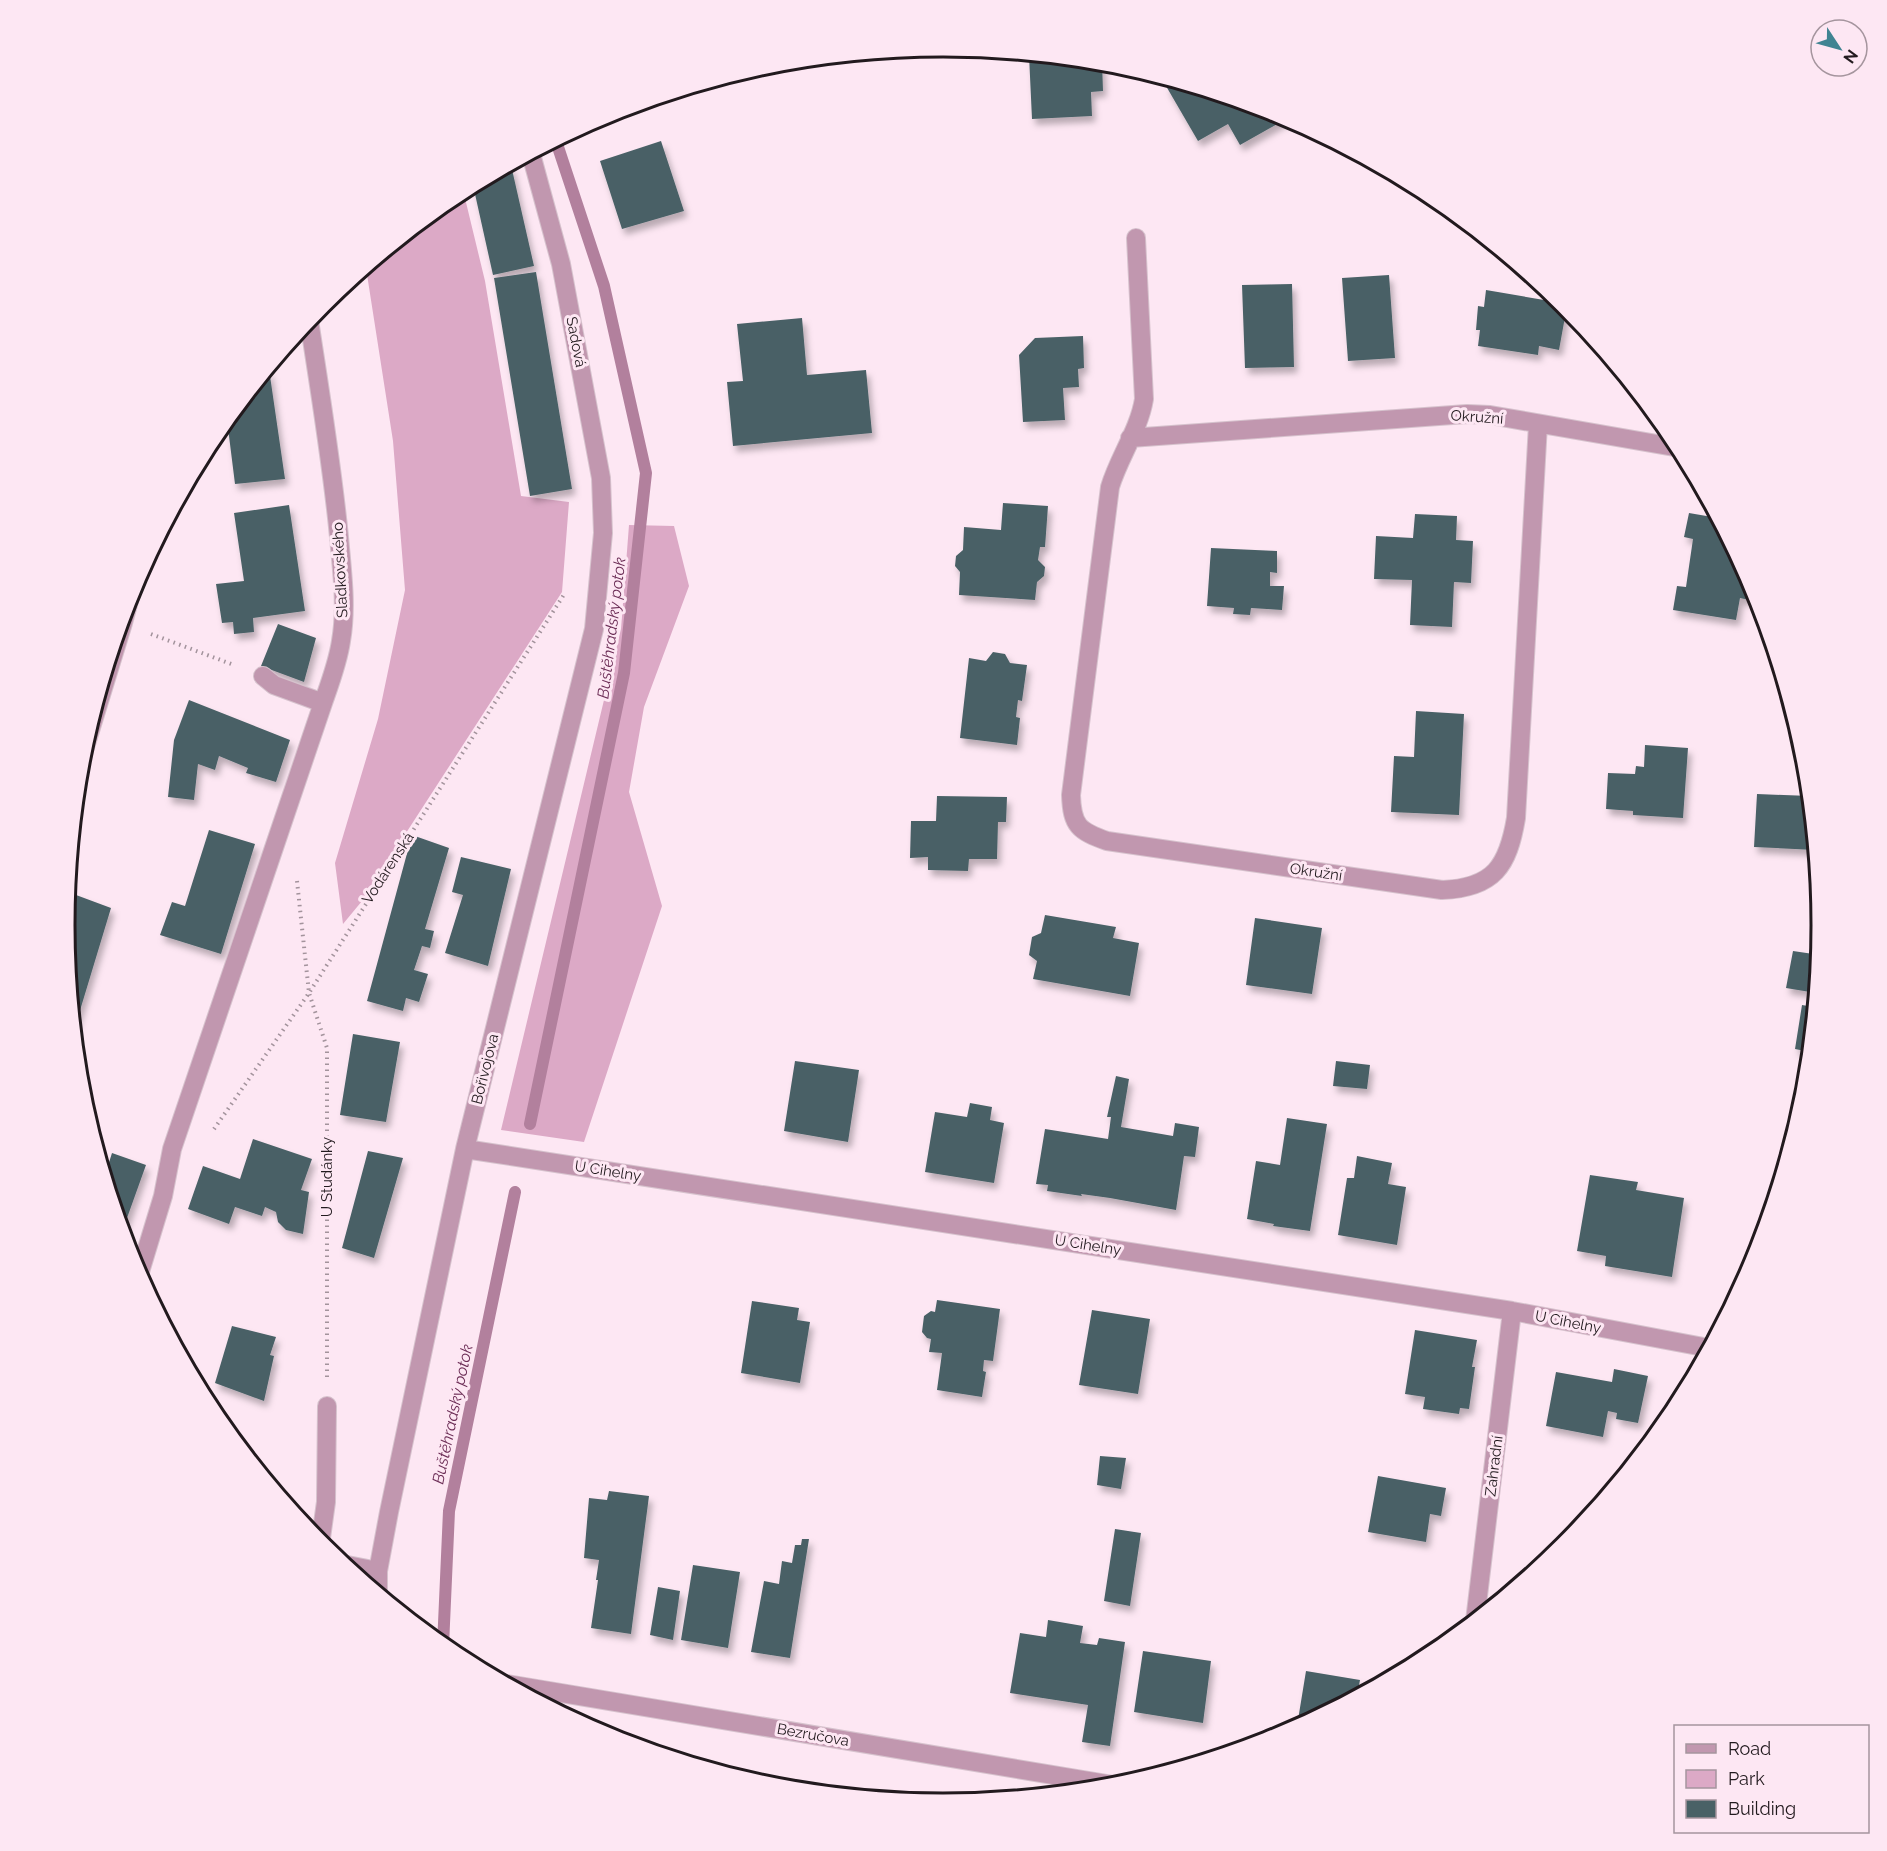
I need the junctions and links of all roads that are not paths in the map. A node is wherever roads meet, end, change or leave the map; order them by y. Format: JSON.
{"nodes":[{"id":1,"x":533,"y":161,"type":"edge"},
{"id":2,"x":1136,"y":238,"type":"dead end"},
{"id":3,"x":311,"y":331,"type":"edge"},
{"id":4,"x":1538,"y":424,"type":"junction"},
{"id":5,"x":1130,"y":438,"type":"junction"},
{"id":6,"x":1668,"y":446,"type":"edge"},
{"id":7,"x":603,"y":533,"type":"joint"},
{"id":8,"x":262,"y":676,"type":"road end"},
{"id":9,"x":323,"y":703,"type":"junction"},
{"id":10,"x":465,"y":1149,"type":"junction"},
{"id":11,"x":143,"y":1262,"type":"edge"},
{"id":12,"x":1512,"y":1311,"type":"junction"},
{"id":13,"x":1703,"y":1347,"type":"edge"},
{"id":14,"x":327,"y":1406,"type":"road end"},
{"id":15,"x":322,"y":1532,"type":"edge"},
{"id":16,"x":359,"y":1567,"type":"edge"},
{"id":17,"x":378,"y":1571,"type":"junction"},
{"id":18,"x":378,"y":1584,"type":"edge"},
{"id":19,"x":1476,"y":1612,"type":"edge"},
{"id":20,"x":527,"y":1687,"type":"edge"},
{"id":21,"x":1090,"y":1781,"type":"edge"}],
"edges":[{"from":1,"to":7,"type":"street","name":"Sadová"},
{"from":2,"to":5,"type":"street","name":"Okružní"},
{"from":3,"to":9,"type":"street","name":"Sladkovského"},
{"from":4,"to":5,"type":"street","name":"Okružní"},
{"from":4,"to":5,"type":"street","name":"Okružní"},
{"from":4,"to":6,"type":"street","name":"Okružní"},
{"from":7,"to":10,"type":"street","name":"Bořivojova"},
{"from":8,"to":9,"type":"street"},
{"from":9,"to":11,"type":"street","name":"Sladkovského"},
{"from":10,"to":12,"type":"street","name":"U Cihelny"},
{"from":10,"to":17,"type":"street","name":"Bořivojova"},
{"from":12,"to":13,"type":"street","name":"U Cihelny"},
{"from":12,"to":19,"type":"street","name":"Zahradní"},
{"from":14,"to":15,"type":"street"},
{"from":16,"to":17,"type":"street"},
{"from":17,"to":18,"type":"street","name":"Bořivojova"},
{"from":20,"to":21,"type":"street","name":"Bezručova"}]}
